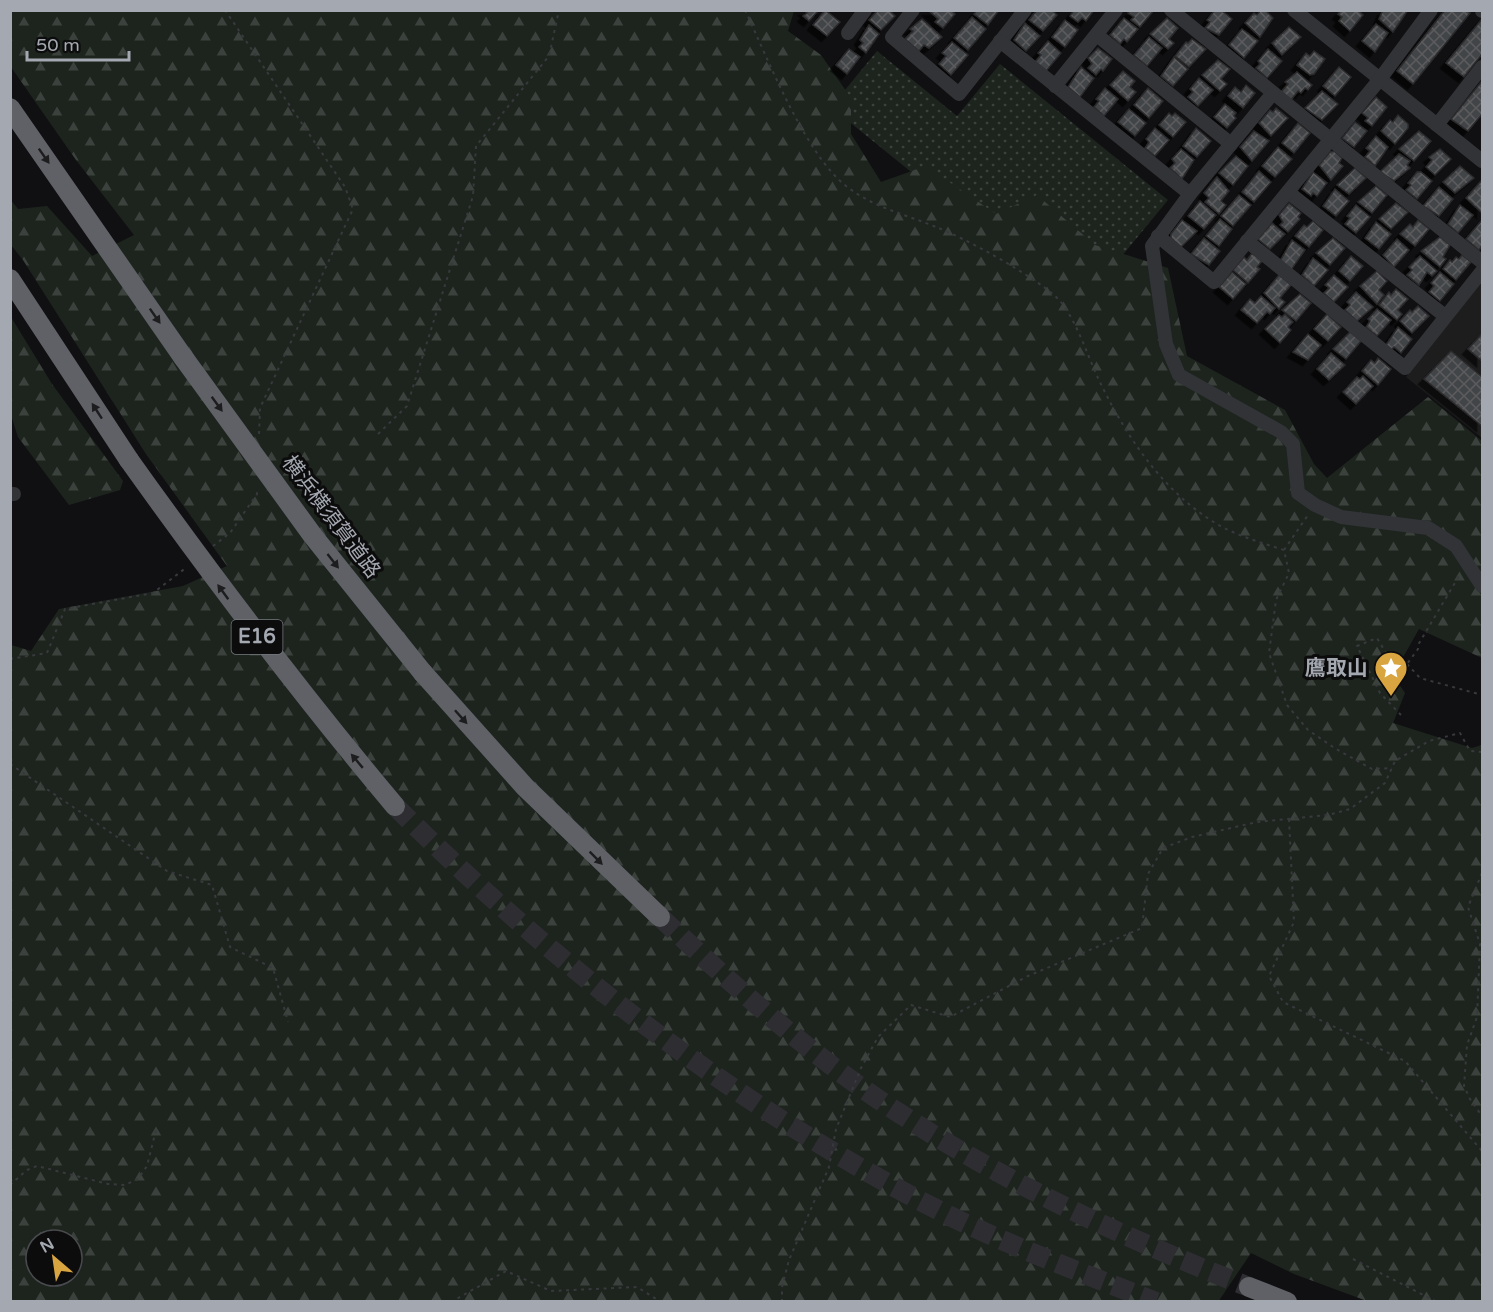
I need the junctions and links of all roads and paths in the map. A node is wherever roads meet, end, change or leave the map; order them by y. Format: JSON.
{"nodes":[{"id":1,"x":225,"y":10,"type":"edge"},
{"id":2,"x":559,"y":10,"type":"edge"},
{"id":3,"x":745,"y":10,"type":"edge"},
{"id":4,"x":865,"y":10,"type":"edge"},
{"id":5,"x":1025,"y":10,"type":"edge"},
{"id":6,"x":1116,"y":10,"type":"edge"},
{"id":7,"x":1171,"y":10,"type":"edge"},
{"id":8,"x":1294,"y":10,"type":"edge"},
{"id":9,"x":910,"y":12,"type":"edge"},
{"id":10,"x":1427,"y":12,"type":"edge"},
{"id":11,"x":848,"y":33,"type":"dead end"},
{"id":12,"x":1097,"y":35,"type":"junction"},
{"id":13,"x":1000,"y":41,"type":"junction"},
{"id":14,"x":1482,"y":67,"type":"edge"},
{"id":15,"x":1380,"y":79,"type":"junction"},
{"id":16,"x":1055,"y":86,"type":"junction"},
{"id":17,"x":1273,"y":93,"type":"junction"},
{"id":18,"x":10,"y":108,"type":"edge"},
{"id":19,"x":1437,"y":125,"type":"junction"},
{"id":20,"x":1331,"y":139,"type":"junction"},
{"id":21,"x":1231,"y":144,"type":"junction"},
{"id":22,"x":1482,"y":161,"type":"edge"},
{"id":23,"x":1288,"y":192,"type":"junction"},
{"id":24,"x":1190,"y":194,"type":"junction"},
{"id":25,"x":1155,"y":241,"type":"junction"},
{"id":26,"x":1247,"y":241,"type":"junction"},
{"id":27,"x":1482,"y":262,"type":"edge"},
{"id":28,"x":1482,"y":271,"type":"edge"},
{"id":29,"x":10,"y":279,"type":"edge"},
{"id":30,"x":1445,"y":316,"type":"junction"},
{"id":31,"x":378,"y":434,"type":"dead end"},
{"id":32,"x":259,"y":441,"type":"dead end"},
{"id":33,"x":257,"y":483,"type":"dead end"},
{"id":34,"x":1315,"y":505,"type":"junction"},
{"id":35,"x":213,"y":546,"type":"dead end"},
{"id":36,"x":1284,"y":550,"type":"junction"},
{"id":37,"x":1466,"y":564,"type":"junction"},
{"id":38,"x":187,"y":566,"type":"dead end"},
{"id":39,"x":1482,"y":586,"type":"edge"},
{"id":40,"x":10,"y":659,"type":"edge"},
{"id":41,"x":1407,"y":664,"type":"junction"},
{"id":42,"x":1482,"y":695,"type":"edge"},
{"id":43,"x":1401,"y":715,"type":"dead end"},
{"id":44,"x":1482,"y":752,"type":"edge"},
{"id":45,"x":10,"y":764,"type":"edge"},
{"id":46,"x":1392,"y":768,"type":"junction"},
{"id":47,"x":395,"y":806,"type":"tunnel mouth"},
{"id":48,"x":1289,"y":819,"type":"junction"},
{"id":49,"x":1482,"y":873,"type":"edge"},
{"id":50,"x":660,"y":917,"type":"tunnel mouth"},
{"id":51,"x":288,"y":1022,"type":"dead end"},
{"id":52,"x":1482,"y":1116,"type":"edge"},
{"id":53,"x":156,"y":1130,"type":"dead end"},
{"id":54,"x":1482,"y":1151,"type":"edge"},
{"id":55,"x":10,"y":1185,"type":"edge"},
{"id":56,"x":1353,"y":1259,"type":"dead end"},
{"id":57,"x":1249,"y":1287,"type":"tunnel mouth"},
{"id":58,"x":451,"y":1302,"type":"edge"},
{"id":59,"x":661,"y":1302,"type":"edge"},
{"id":60,"x":782,"y":1302,"type":"edge"},
{"id":61,"x":1287,"y":1302,"type":"edge"},
{"id":62,"x":1437,"y":1302,"type":"edge"}],
"edges":[{"from":1,"to":32,"type":"path"},
{"from":2,"to":31,"type":"path"},
{"from":3,"to":36,"type":"path"},
{"from":4,"to":11,"type":"street"},
{"from":5,"to":13,"type":"street"},
{"from":6,"to":12,"type":"street"},
{"from":7,"to":17,"type":"street"},
{"from":8,"to":15,"type":"street"},
{"from":9,"to":13,"type":"street"},
{"from":10,"to":15,"type":"street"},
{"from":12,"to":16,"type":"street"},
{"from":12,"to":21,"type":"street"},
{"from":13,"to":16,"type":"street"},
{"from":14,"to":19,"type":"street"},
{"from":15,"to":19,"type":"street"},
{"from":15,"to":20,"type":"street"},
{"from":16,"to":24,"type":"street"},
{"from":17,"to":20,"type":"street"},
{"from":17,"to":21,"type":"street"},
{"from":18,"to":50,"type":"highway","name":"横浜横須賀道路","one_way":true,"bridge":true},
{"from":19,"to":22,"type":"street"},
{"from":20,"to":23,"type":"street"},
{"from":20,"to":27,"type":"street"},
{"from":21,"to":24,"type":"street"},
{"from":23,"to":26,"type":"street"},
{"from":23,"to":30,"type":"street"},
{"from":24,"to":25,"type":"street"},
{"from":25,"to":26,"type":"street"},
{"from":25,"to":34,"type":"street"},
{"from":26,"to":30,"type":"street"},
{"from":28,"to":30,"type":"street"},
{"from":47,"to":29,"type":"highway","number":"E16","one_way":true,"bridge":true},
{"from":33,"to":35,"type":"path"},
{"from":34,"to":36,"type":"path"},
{"from":34,"to":37,"type":"street"},
{"from":36,"to":46,"type":"path"},
{"from":37,"to":39,"type":"street"},
{"from":37,"to":41,"type":"path"},
{"from":38,"to":40,"type":"path"},
{"from":41,"to":42,"type":"path"},
{"from":41,"to":43,"type":"path"},
{"from":44,"to":46,"type":"path"},
{"from":45,"to":51,"type":"path"},
{"from":46,"to":48,"type":"path"},
{"from":48,"to":54,"type":"path"},
{"from":48,"to":60,"type":"path"},
{"from":49,"to":52,"type":"path"},
{"from":53,"to":55,"type":"path"},
{"from":56,"to":62,"type":"path"},
{"from":57,"to":61,"type":"highway"},
{"from":58,"to":59,"type":"path"}]}
